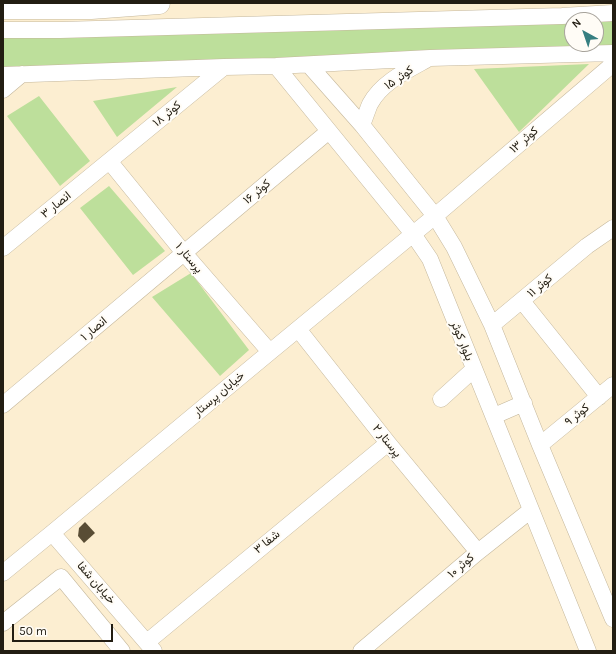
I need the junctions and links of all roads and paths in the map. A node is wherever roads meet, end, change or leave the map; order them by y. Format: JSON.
{"nodes":[{"id":1,"x":159,"y":3,"type":"edge"},
{"id":2,"x":90,"y":5,"type":"edge"},
{"id":3,"x":3,"y":8,"type":"edge"},
{"id":4,"x":613,"y":13,"type":"edge"},
{"id":5,"x":3,"y":30,"type":"edge"},
{"id":6,"x":613,"y":53,"type":"edge"},
{"id":7,"x":430,"y":58,"type":"junction"},
{"id":8,"x":613,"y":64,"type":"edge"},
{"id":9,"x":309,"y":65,"type":"junction"},
{"id":10,"x":224,"y":66,"type":"junction"},
{"id":11,"x":276,"y":66,"type":"junction"},
{"id":12,"x":3,"y":74,"type":"edge"},
{"id":13,"x":22,"y":74,"type":"junction"},
{"id":14,"x":3,"y":90,"type":"edge"},
{"id":15,"x":362,"y":125,"type":"junction"},
{"id":16,"x":329,"y":131,"type":"junction"},
{"id":17,"x":110,"y":162,"type":"junction"},
{"id":18,"x":435,"y":216,"type":"junction"},
{"id":19,"x":612,"y":230,"type":"edge"},
{"id":20,"x":413,"y":234,"type":"junction"},
{"id":21,"x":3,"y":248,"type":"edge"},
{"id":22,"x":184,"y":253,"type":"junction"},
{"id":23,"x":522,"y":300,"type":"junction"},
{"id":24,"x":492,"y":325,"type":"junction"},
{"id":25,"x":298,"y":329,"type":"junction"},
{"id":26,"x":270,"y":352,"type":"junction"},
{"id":27,"x":474,"y":369,"type":"junction"},
{"id":28,"x":613,"y":385,"type":"edge"},
{"id":29,"x":599,"y":397,"type":"junction"},
{"id":30,"x":441,"y":399,"type":"dead end"},
{"id":31,"x":524,"y":403,"type":"junction"},
{"id":32,"x":3,"y":405,"type":"edge"},
{"id":33,"x":494,"y":416,"type":"junction"},
{"id":34,"x":388,"y":443,"type":"junction"},
{"id":35,"x":540,"y":445,"type":"junction"},
{"id":36,"x":531,"y":510,"type":"junction"},
{"id":37,"x":52,"y":533,"type":"junction"},
{"id":38,"x":478,"y":552,"type":"junction"},
{"id":39,"x":4,"y":571,"type":"edge"},
{"id":40,"x":613,"y":619,"type":"edge"},
{"id":41,"x":3,"y":623,"type":"edge"},
{"id":42,"x":150,"y":646,"type":"edge"},
{"id":43,"x":122,"y":651,"type":"edge"},
{"id":44,"x":361,"y":651,"type":"edge"},
{"id":45,"x":588,"y":651,"type":"edge"}],
"edges":[{"from":1,"to":2,"type":"highway"},
{"from":2,"to":3,"type":"highway"},
{"from":4,"to":5,"type":"street"},
{"from":6,"to":7,"type":"street"},
{"from":7,"to":9,"type":"street"},
{"from":7,"to":15,"type":"street","name":"کوثر ۱۵"},
{"from":8,"to":18,"type":"street","name":"کوثر ۱۳"},
{"from":9,"to":11,"type":"street"},
{"from":9,"to":15,"type":"street"},
{"from":10,"to":11,"type":"street"},
{"from":10,"to":13,"type":"street"},
{"from":10,"to":17,"type":"street","name":"کوثر ۱۸"},
{"from":11,"to":16,"type":"street","name":"بلوار کوثر"},
{"from":12,"to":13,"type":"street"},
{"from":13,"to":14,"type":"street"},
{"from":15,"to":18,"type":"street"},
{"from":16,"to":20,"type":"street","name":"بلوار کوثر"},
{"from":16,"to":22,"type":"street","name":"کوثر ۱۶"},
{"from":17,"to":21,"type":"street","name":"انصار ۳"},
{"from":17,"to":22,"type":"street","name":"پرستار ۱"},
{"from":18,"to":20,"type":"street","name":"خیابان پرستار"},
{"from":18,"to":24,"type":"street"},
{"from":19,"to":23,"type":"street","name":"کوثر ۱۱"},
{"from":20,"to":25,"type":"street","name":"خیابان پرستار"},
{"from":20,"to":27,"type":"street","name":"بلوار کوثر"},
{"from":22,"to":26,"type":"street","name":"پرستار ۱"},
{"from":22,"to":32,"type":"street","name":"انصار ۱"},
{"from":23,"to":24,"type":"street","name":"کوثر ۱۱"},
{"from":23,"to":29,"type":"street"},
{"from":24,"to":31,"type":"street"},
{"from":25,"to":26,"type":"street","name":"خیابان پرستار"},
{"from":25,"to":34,"type":"street","name":"پرستار ۲"},
{"from":26,"to":37,"type":"street","name":"خیابان پرستار"},
{"from":27,"to":30,"type":"street"},
{"from":27,"to":33,"type":"street","name":"بلوار کوثر"},
{"from":28,"to":29,"type":"street","name":"کوثر ۹"},
{"from":29,"to":35,"type":"street","name":"کوثر ۹"},
{"from":31,"to":33,"type":"street"},
{"from":31,"to":35,"type":"street"},
{"from":33,"to":36,"type":"street","name":"بلوار کوثر"},
{"from":34,"to":38,"type":"street","name":"پرستار ۲"},
{"from":34,"to":42,"type":"street","name":"شفا ۳"},
{"from":35,"to":40,"type":"street"},
{"from":36,"to":38,"type":"street","name":"کوثر ۱۰"},
{"from":36,"to":45,"type":"street","name":"بلوار کوثر"},
{"from":37,"to":39,"type":"street","name":"خیابان پرستار"},
{"from":37,"to":42,"type":"street","name":"خیابان شفا"},
{"from":38,"to":44,"type":"street","name":"کوثر ۱۰"},
{"from":41,"to":43,"type":"street"}]}
